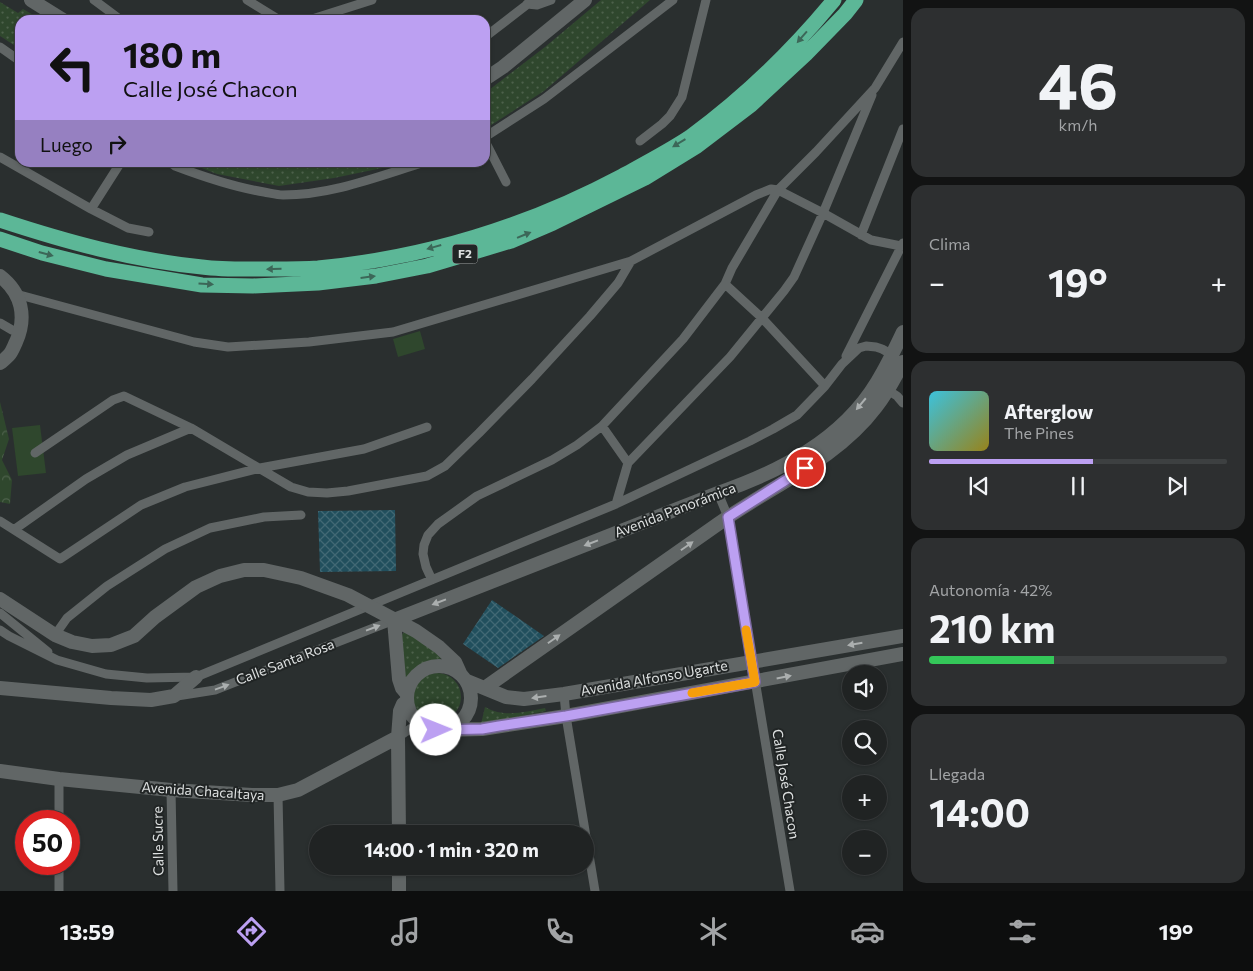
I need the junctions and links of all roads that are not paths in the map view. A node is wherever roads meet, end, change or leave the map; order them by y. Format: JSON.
{"nodes":[{"id":1,"x":32,"y":0,"type":"edge"},
{"id":2,"x":94,"y":0,"type":"edge"},
{"id":3,"x":247,"y":0,"type":"edge"},
{"id":4,"x":372,"y":0,"type":"edge"},
{"id":5,"x":551,"y":0,"type":"edge"},
{"id":6,"x":585,"y":0,"type":"edge"},
{"id":7,"x":674,"y":0,"type":"edge"},
{"id":8,"x":706,"y":0,"type":"edge"},
{"id":9,"x":834,"y":0,"type":"edge"},
{"id":10,"x":856,"y":0,"type":"edge"},
{"id":11,"x":530,"y":2,"type":"edge"},
{"id":12,"x":55,"y":15,"type":"edge"},
{"id":13,"x":115,"y":15,"type":"edge"},
{"id":14,"x":271,"y":15,"type":"edge"},
{"id":15,"x":325,"y":15,"type":"edge"},
{"id":16,"x":490,"y":33,"type":"edge"},
{"id":17,"x":903,"y":42,"type":"edge"},
{"id":18,"x":0,"y":47,"type":"edge"},
{"id":19,"x":15,"y":58,"type":"edge"},
{"id":20,"x":490,"y":75,"type":"edge"},
{"id":21,"x":875,"y":88,"type":"junction"},
{"id":22,"x":903,"y":129,"type":"edge"},
{"id":23,"x":490,"y":133,"type":"edge"},
{"id":24,"x":640,"y":141,"type":"dead end"},
{"id":25,"x":490,"y":152,"type":"edge"},
{"id":26,"x":0,"y":158,"type":"edge"},
{"id":27,"x":15,"y":166,"type":"edge"},
{"id":28,"x":16,"y":167,"type":"edge"},
{"id":29,"x":118,"y":167,"type":"edge"},
{"id":30,"x":178,"y":167,"type":"edge"},
{"id":31,"x":408,"y":167,"type":"edge"},
{"id":32,"x":506,"y":182,"type":"dead end"},
{"id":33,"x":778,"y":190,"type":"junction"},
{"id":34,"x":91,"y":209,"type":"junction"},
{"id":35,"x":823,"y":213,"type":"junction"},
{"id":36,"x":0,"y":220,"type":"edge"},
{"id":37,"x":149,"y":232,"type":"dead end"},
{"id":38,"x":861,"y":235,"type":"junction"},
{"id":39,"x":0,"y":239,"type":"edge"},
{"id":40,"x":902,"y":244,"type":"edge"},
{"id":41,"x":631,"y":261,"type":"junction"},
{"id":42,"x":0,"y":276,"type":"edge"},
{"id":43,"x":725,"y":284,"type":"junction"},
{"id":44,"x":16,"y":294,"type":"junction"},
{"id":45,"x":762,"y":318,"type":"junction"},
{"id":46,"x":0,"y":323,"type":"edge"},
{"id":47,"x":903,"y":332,"type":"edge"},
{"id":48,"x":20,"y":333,"type":"junction"},
{"id":49,"x":898,"y":358,"type":"edge"},
{"id":50,"x":0,"y":363,"type":"edge"},
{"id":51,"x":842,"y":364,"type":"junction"},
{"id":52,"x":825,"y":386,"type":"junction"},
{"id":53,"x":883,"y":387,"type":"junction"},
{"id":54,"x":903,"y":403,"type":"edge"},
{"id":55,"x":602,"y":426,"type":"junction"},
{"id":56,"x":191,"y":428,"type":"junction"},
{"id":57,"x":427,"y":428,"type":"dead end"},
{"id":58,"x":35,"y":453,"type":"dead end"},
{"id":59,"x":628,"y":463,"type":"junction"},
{"id":60,"x":260,"y":468,"type":"junction"},
{"id":61,"x":718,"y":493,"type":"junction"},
{"id":62,"x":616,"y":504,"type":"junction"},
{"id":63,"x":301,"y":514,"type":"dead end"},
{"id":64,"x":728,"y":517,"type":"junction"},
{"id":65,"x":0,"y":521,"type":"edge"},
{"id":66,"x":15,"y":530,"type":"junction"},
{"id":67,"x":432,"y":580,"type":"junction"},
{"id":68,"x":0,"y":599,"type":"edge"},
{"id":69,"x":369,"y":606,"type":"junction"},
{"id":70,"x":0,"y":613,"type":"edge"},
{"id":71,"x":394,"y":620,"type":"junction"},
{"id":72,"x":0,"y":630,"type":"edge"},
{"id":73,"x":55,"y":635,"type":"junction"},
{"id":74,"x":903,"y":636,"type":"edge"},
{"id":75,"x":903,"y":654,"type":"edge"},
{"id":76,"x":57,"y":660,"type":"junction"},
{"id":77,"x":752,"y":661,"type":"junction"},
{"id":78,"x":196,"y":677,"type":"junction"},
{"id":79,"x":464,"y":677,"type":"junction"},
{"id":80,"x":755,"y":682,"type":"junction"},
{"id":81,"x":486,"y":687,"type":"junction"},
{"id":82,"x":0,"y":688,"type":"edge"},
{"id":83,"x":564,"y":694,"type":"junction"},
{"id":84,"x":174,"y":696,"type":"junction"},
{"id":85,"x":407,"y":698,"type":"junction"},
{"id":86,"x":566,"y":716,"type":"junction"},
{"id":87,"x":419,"y":723,"type":"junction"},
{"id":88,"x":442,"y":730,"type":"junction"},
{"id":89,"x":398,"y":737,"type":"junction"},
{"id":90,"x":0,"y":771,"type":"edge"},
{"id":91,"x":59,"y":778,"type":"junction"},
{"id":92,"x":172,"y":790,"type":"junction"},
{"id":93,"x":278,"y":795,"type":"junction"},
{"id":94,"x":59,"y":810,"type":"edge"},
{"id":95,"x":399,"y":825,"type":"edge"},
{"id":96,"x":59,"y":875,"type":"edge"},
{"id":97,"x":399,"y":875,"type":"edge"},
{"id":98,"x":59,"y":891,"type":"edge"},
{"id":99,"x":173,"y":891,"type":"edge"},
{"id":100,"x":280,"y":891,"type":"edge"},
{"id":101,"x":399,"y":891,"type":"edge"},
{"id":102,"x":596,"y":891,"type":"edge"},
{"id":103,"x":790,"y":891,"type":"edge"}],
"edges":[{"from":1,"to":12,"type":"street"},
{"from":2,"to":13,"type":"street"},
{"from":3,"to":14,"type":"street"},
{"from":4,"to":15,"type":"street"},
{"from":5,"to":11,"type":"street"},
{"from":6,"to":20,"type":"street"},
{"from":7,"to":23,"type":"street"},
{"from":8,"to":24,"type":"street"},
{"from":9,"to":36,"type":"highway","number":"F2","one_way":true},
{"from":39,"to":10,"type":"highway","number":"F2","one_way":true},
{"from":11,"to":16,"type":"street"},
{"from":17,"to":21,"type":"street"},
{"from":18,"to":19,"type":"street"},
{"from":21,"to":33,"type":"street"},
{"from":21,"to":35,"type":"street"},
{"from":22,"to":38,"type":"street"},
{"from":25,"to":32,"type":"street"},
{"from":26,"to":27,"type":"street"},
{"from":28,"to":34,"type":"street"},
{"from":29,"to":34,"type":"street"},
{"from":30,"to":31,"type":"street"},
{"from":33,"to":35,"type":"street"},
{"from":33,"to":41,"type":"street"},
{"from":33,"to":43,"type":"street"},
{"from":34,"to":37,"type":"street"},
{"from":35,"to":38,"type":"street"},
{"from":35,"to":45,"type":"street"},
{"from":38,"to":40,"type":"street"},
{"from":40,"to":51,"type":"street"},
{"from":41,"to":44,"type":"street"},
{"from":41,"to":60,"type":"street"},
{"from":42,"to":44,"type":"street"},
{"from":43,"to":45,"type":"street"},
{"from":43,"to":55,"type":"street"},
{"from":44,"to":48,"type":"street"},
{"from":45,"to":52,"type":"street"},
{"from":45,"to":59,"type":"street"},
{"from":46,"to":48,"type":"street"},
{"from":47,"to":49,"type":"street","name":"Avenida Panorámica"},
{"from":48,"to":50,"type":"street"},
{"from":49,"to":51,"type":"street"},
{"from":49,"to":53,"type":"street","name":"Avenida Panorámica"},
{"from":51,"to":52,"type":"street","name":"Calle Santa Rosa"},
{"from":52,"to":62,"type":"street","name":"Calle Santa Rosa"},
{"from":53,"to":54,"type":"street"},
{"from":53,"to":61,"type":"street","name":"Avenida Panorámica","one_way":true},
{"from":53,"to":64,"type":"street","name":"Avenida Panorámica"},
{"from":55,"to":59,"type":"street"},
{"from":55,"to":67,"type":"street"},
{"from":56,"to":58,"type":"street"},
{"from":56,"to":60,"type":"street"},
{"from":56,"to":66,"type":"street"},
{"from":57,"to":60,"type":"street"},
{"from":59,"to":62,"type":"street"},
{"from":60,"to":66,"type":"street"},
{"from":61,"to":64,"type":"street"},
{"from":61,"to":71,"type":"street","name":"Avenida Panorámica","one_way":true},
{"from":62,"to":67,"type":"street","name":"Calle Santa Rosa"},
{"from":63,"to":73,"type":"street"},
{"from":64,"to":77,"type":"street"},
{"from":81,"to":64,"type":"street","name":"Avenida Panorámica","one_way":true},
{"from":65,"to":66,"type":"street"},
{"from":67,"to":69,"type":"street","name":"Calle Santa Rosa"},
{"from":68,"to":73,"type":"street"},
{"from":69,"to":71,"type":"street"},
{"from":69,"to":73,"type":"street"},
{"from":69,"to":78,"type":"street","name":"Calle Santa Rosa"},
{"from":70,"to":76,"type":"street"},
{"from":71,"to":79,"type":"street"},
{"from":84,"to":71,"type":"street","name":"Calle Santa Rosa","one_way":true},
{"from":71,"to":85,"type":"street"},
{"from":72,"to":76,"type":"street"},
{"from":74,"to":77,"type":"street","name":"Avenida Alfonso Ugarte","one_way":true},
{"from":80,"to":75,"type":"street","name":"Avenida Alfonso Ugarte","one_way":true},
{"from":76,"to":78,"type":"street"},
{"from":77,"to":80,"type":"street","name":"Calle José Chacon"},
{"from":77,"to":83,"type":"street","name":"Avenida Alfonso Ugarte"},
{"from":78,"to":84,"type":"street","name":"Calle Santa Rosa"},
{"from":79,"to":81,"type":"street","name":"Avenida Alfonso Ugarte"},
{"from":79,"to":85,"type":"street"},
{"from":79,"to":88,"type":"street"},
{"from":80,"to":86,"type":"street","name":"Avenida Alfonso Ugarte"},
{"from":80,"to":103,"type":"street","name":"Calle José Chacon"},
{"from":83,"to":81,"type":"street","name":"Avenida Alfonso Ugarte","one_way":true},
{"from":82,"to":84,"type":"street","name":"Calle Santa Rosa"},
{"from":83,"to":86,"type":"street"},
{"from":85,"to":87,"type":"street"},
{"from":85,"to":89,"type":"street"},
{"from":86,"to":88,"type":"street","name":"Avenida Alfonso Ugarte"},
{"from":86,"to":102,"type":"street"},
{"from":87,"to":88,"type":"street"},
{"from":87,"to":89,"type":"street","name":"Avenida Chacaltaya"},
{"from":89,"to":93,"type":"street","name":"Avenida Chacaltaya"},
{"from":89,"to":95,"type":"street"},
{"from":90,"to":91,"type":"street","name":"Avenida Chacaltaya"},
{"from":91,"to":92,"type":"street","name":"Avenida Chacaltaya"},
{"from":91,"to":94,"type":"street"},
{"from":92,"to":93,"type":"street","name":"Avenida Chacaltaya"},
{"from":92,"to":99,"type":"street","name":"Calle Sucre"},
{"from":93,"to":100,"type":"street"},
{"from":96,"to":98,"type":"street"},
{"from":97,"to":101,"type":"street"}]}
